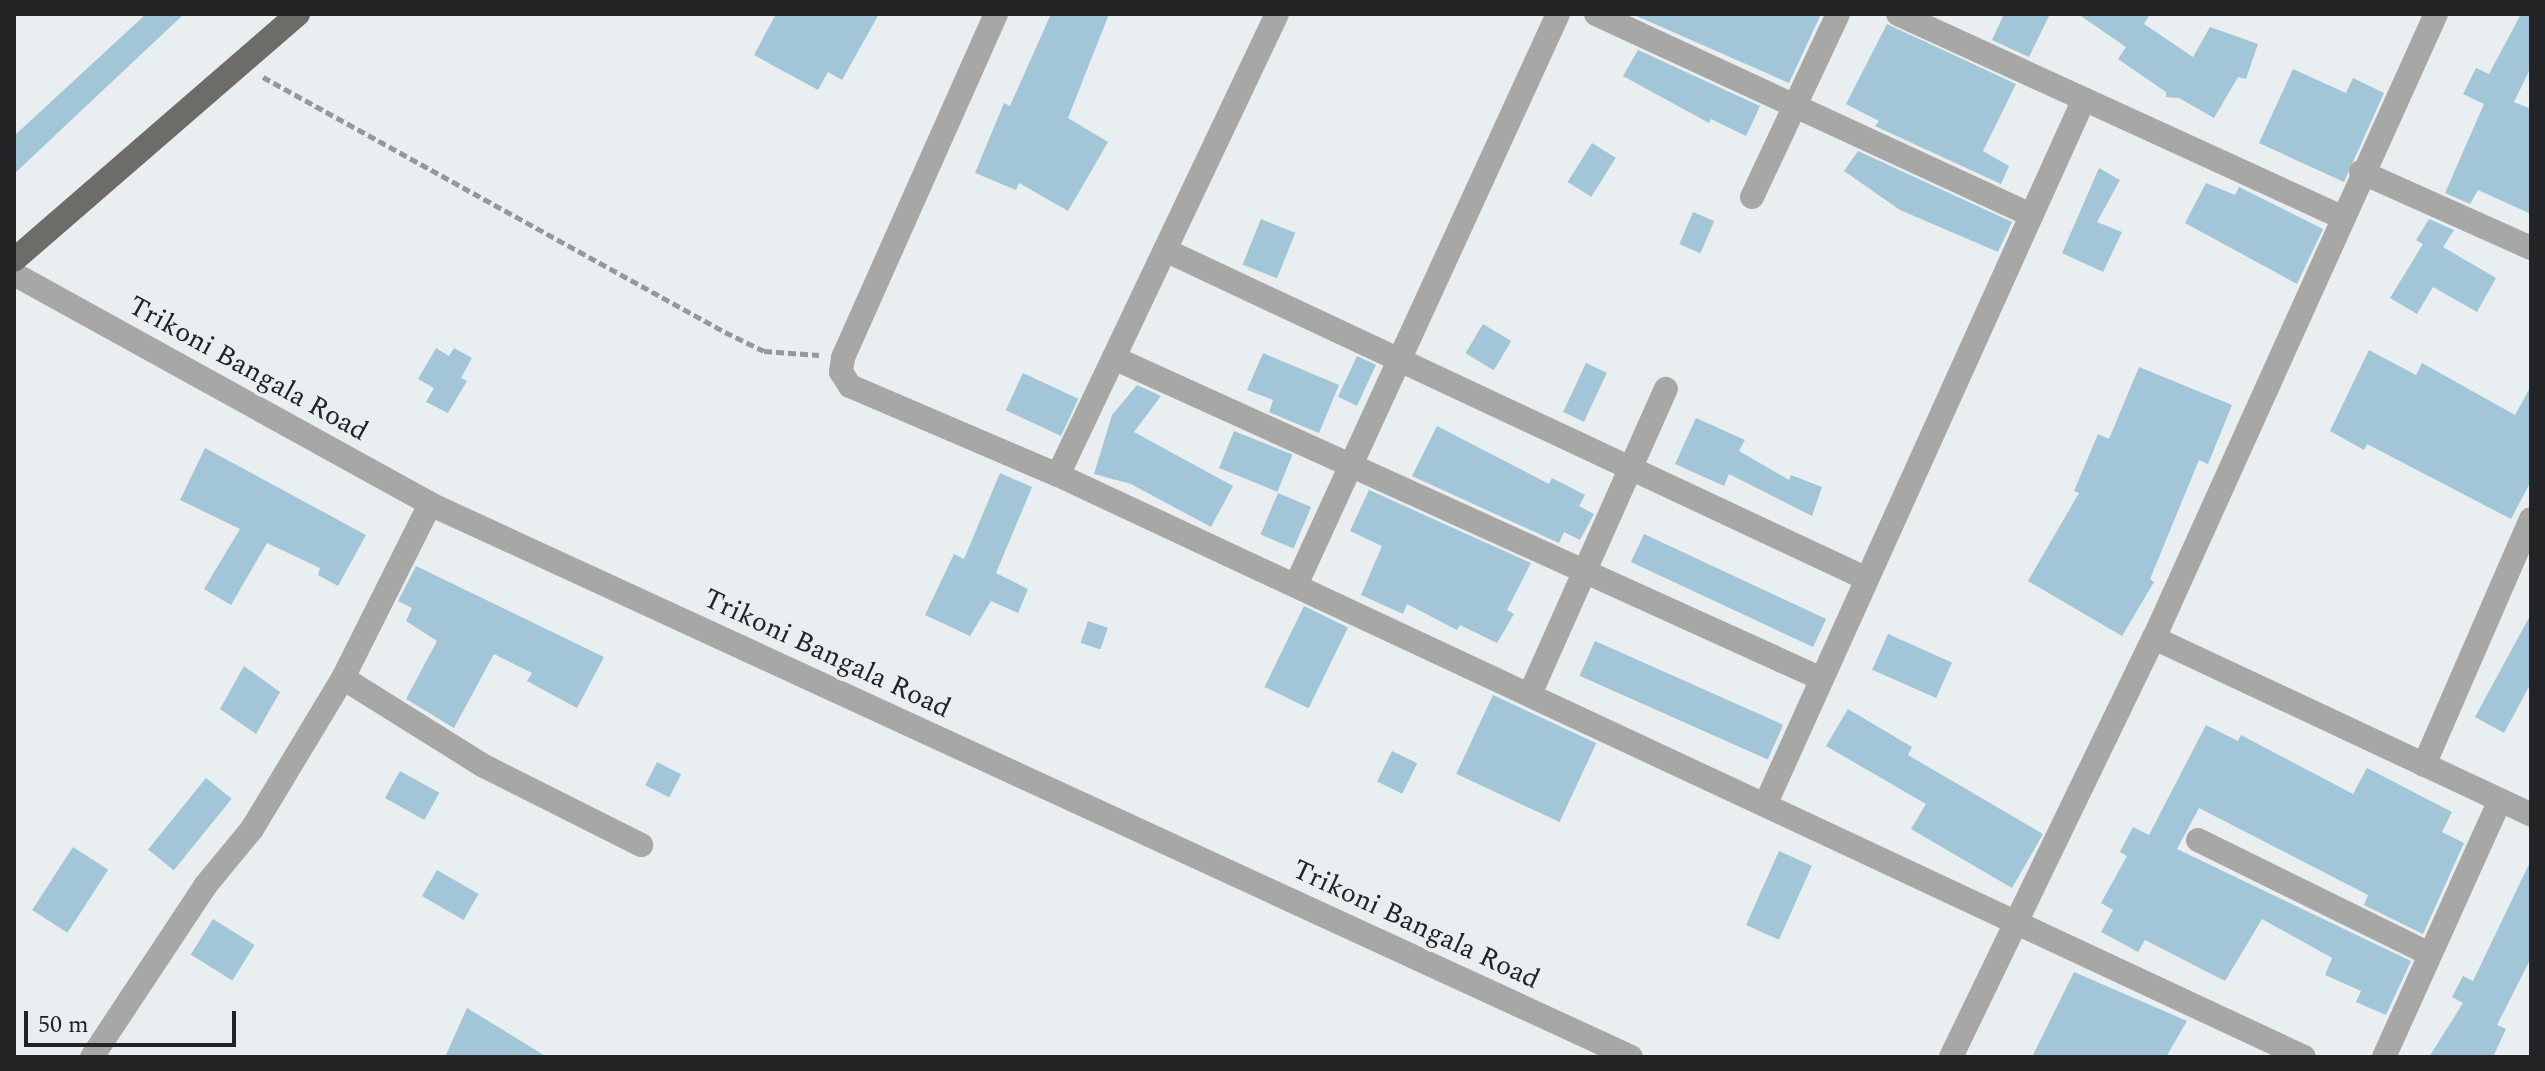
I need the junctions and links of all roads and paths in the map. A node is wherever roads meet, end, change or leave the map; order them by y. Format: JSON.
{"nodes":[{"id":1,"x":298,"y":14,"type":"edge"},
{"id":2,"x":996,"y":14,"type":"edge"},
{"id":3,"x":1277,"y":14,"type":"edge"},
{"id":4,"x":1558,"y":14,"type":"edge"},
{"id":5,"x":1596,"y":14,"type":"edge"},
{"id":6,"x":1838,"y":14,"type":"edge"},
{"id":7,"x":1898,"y":14,"type":"edge"},
{"id":8,"x":2436,"y":14,"type":"edge"},
{"id":9,"x":241,"y":65,"type":"junction"},
{"id":10,"x":2084,"y":99,"type":"junction"},
{"id":11,"x":1795,"y":106,"type":"junction"},
{"id":12,"x":2361,"y":172,"type":"junction"},
{"id":13,"x":1752,"y":197,"type":"dead end"},
{"id":14,"x":2032,"y":215,"type":"junction"},
{"id":15,"x":2341,"y":217,"type":"junction"},
{"id":16,"x":2531,"y":248,"type":"edge"},
{"id":17,"x":1165,"y":250,"type":"junction"},
{"id":18,"x":14,"y":260,"type":"edge"},
{"id":19,"x":14,"y":274,"type":"edge"},
{"id":20,"x":847,"y":349,"type":"junction"},
{"id":21,"x":1114,"y":358,"type":"junction"},
{"id":22,"x":1399,"y":359,"type":"junction"},
{"id":23,"x":1666,"y":389,"type":"dead end"},
{"id":24,"x":1351,"y":465,"type":"junction"},
{"id":25,"x":1631,"y":468,"type":"junction"},
{"id":26,"x":1058,"y":475,"type":"junction"},
{"id":27,"x":430,"y":504,"type":"junction"},
{"id":28,"x":2531,"y":519,"type":"edge"},
{"id":29,"x":1585,"y":571,"type":"junction"},
{"id":30,"x":1867,"y":579,"type":"junction"},
{"id":31,"x":1296,"y":585,"type":"junction"},
{"id":32,"x":2154,"y":638,"type":"junction"},
{"id":33,"x":343,"y":678,"type":"junction"},
{"id":34,"x":1822,"y":679,"type":"junction"},
{"id":35,"x":1530,"y":694,"type":"junction"},
{"id":36,"x":2424,"y":765,"type":"junction"},
{"id":37,"x":2500,"y":800,"type":"junction"},
{"id":38,"x":1766,"y":803,"type":"junction"},
{"id":39,"x":2531,"y":815,"type":"edge"},
{"id":40,"x":2198,"y":840,"type":"dead end"},
{"id":41,"x":641,"y":845,"type":"dead end"},
{"id":42,"x":2017,"y":920,"type":"junction"},
{"id":43,"x":2430,"y":954,"type":"junction"},
{"id":44,"x":92,"y":1057,"type":"edge"},
{"id":45,"x":1631,"y":1057,"type":"edge"},
{"id":46,"x":1951,"y":1057,"type":"edge"},
{"id":47,"x":2304,"y":1057,"type":"edge"},
{"id":48,"x":2384,"y":1057,"type":"edge"}],
"edges":[{"from":1,"to":9,"type":"main road"},
{"from":2,"to":20,"type":"street"},
{"from":3,"to":17,"type":"street"},
{"from":4,"to":22,"type":"street"},
{"from":5,"to":11,"type":"street"},
{"from":6,"to":11,"type":"street"},
{"from":7,"to":10,"type":"street"},
{"from":8,"to":12,"type":"street"},
{"from":9,"to":18,"type":"main road"},
{"from":9,"to":20,"type":"path"},
{"from":10,"to":14,"type":"street"},
{"from":10,"to":15,"type":"street"},
{"from":11,"to":13,"type":"street"},
{"from":11,"to":14,"type":"street"},
{"from":12,"to":15,"type":"street"},
{"from":12,"to":16,"type":"street"},
{"from":14,"to":30,"type":"street"},
{"from":15,"to":32,"type":"street"},
{"from":17,"to":21,"type":"street"},
{"from":17,"to":22,"type":"street"},
{"from":19,"to":27,"type":"street","name":"Trikoni Bangala Road"},
{"from":20,"to":26,"type":"street"},
{"from":21,"to":24,"type":"street"},
{"from":21,"to":26,"type":"street"},
{"from":22,"to":24,"type":"street"},
{"from":22,"to":25,"type":"street"},
{"from":23,"to":25,"type":"street"},
{"from":24,"to":29,"type":"street"},
{"from":24,"to":31,"type":"street"},
{"from":25,"to":29,"type":"street"},
{"from":25,"to":30,"type":"street"},
{"from":26,"to":31,"type":"street"},
{"from":27,"to":33,"type":"street"},
{"from":27,"to":45,"type":"street","name":"Trikoni Bangala Road"},
{"from":28,"to":36,"type":"street"},
{"from":29,"to":34,"type":"street"},
{"from":29,"to":35,"type":"street"},
{"from":30,"to":34,"type":"street"},
{"from":31,"to":35,"type":"street"},
{"from":32,"to":36,"type":"street"},
{"from":32,"to":42,"type":"street"},
{"from":33,"to":41,"type":"street"},
{"from":33,"to":44,"type":"street"},
{"from":34,"to":38,"type":"street"},
{"from":35,"to":38,"type":"street"},
{"from":36,"to":37,"type":"street"},
{"from":37,"to":39,"type":"street"},
{"from":37,"to":43,"type":"street"},
{"from":38,"to":42,"type":"street"},
{"from":40,"to":43,"type":"street"},
{"from":42,"to":46,"type":"street"},
{"from":42,"to":47,"type":"street"},
{"from":43,"to":48,"type":"street"}]}
